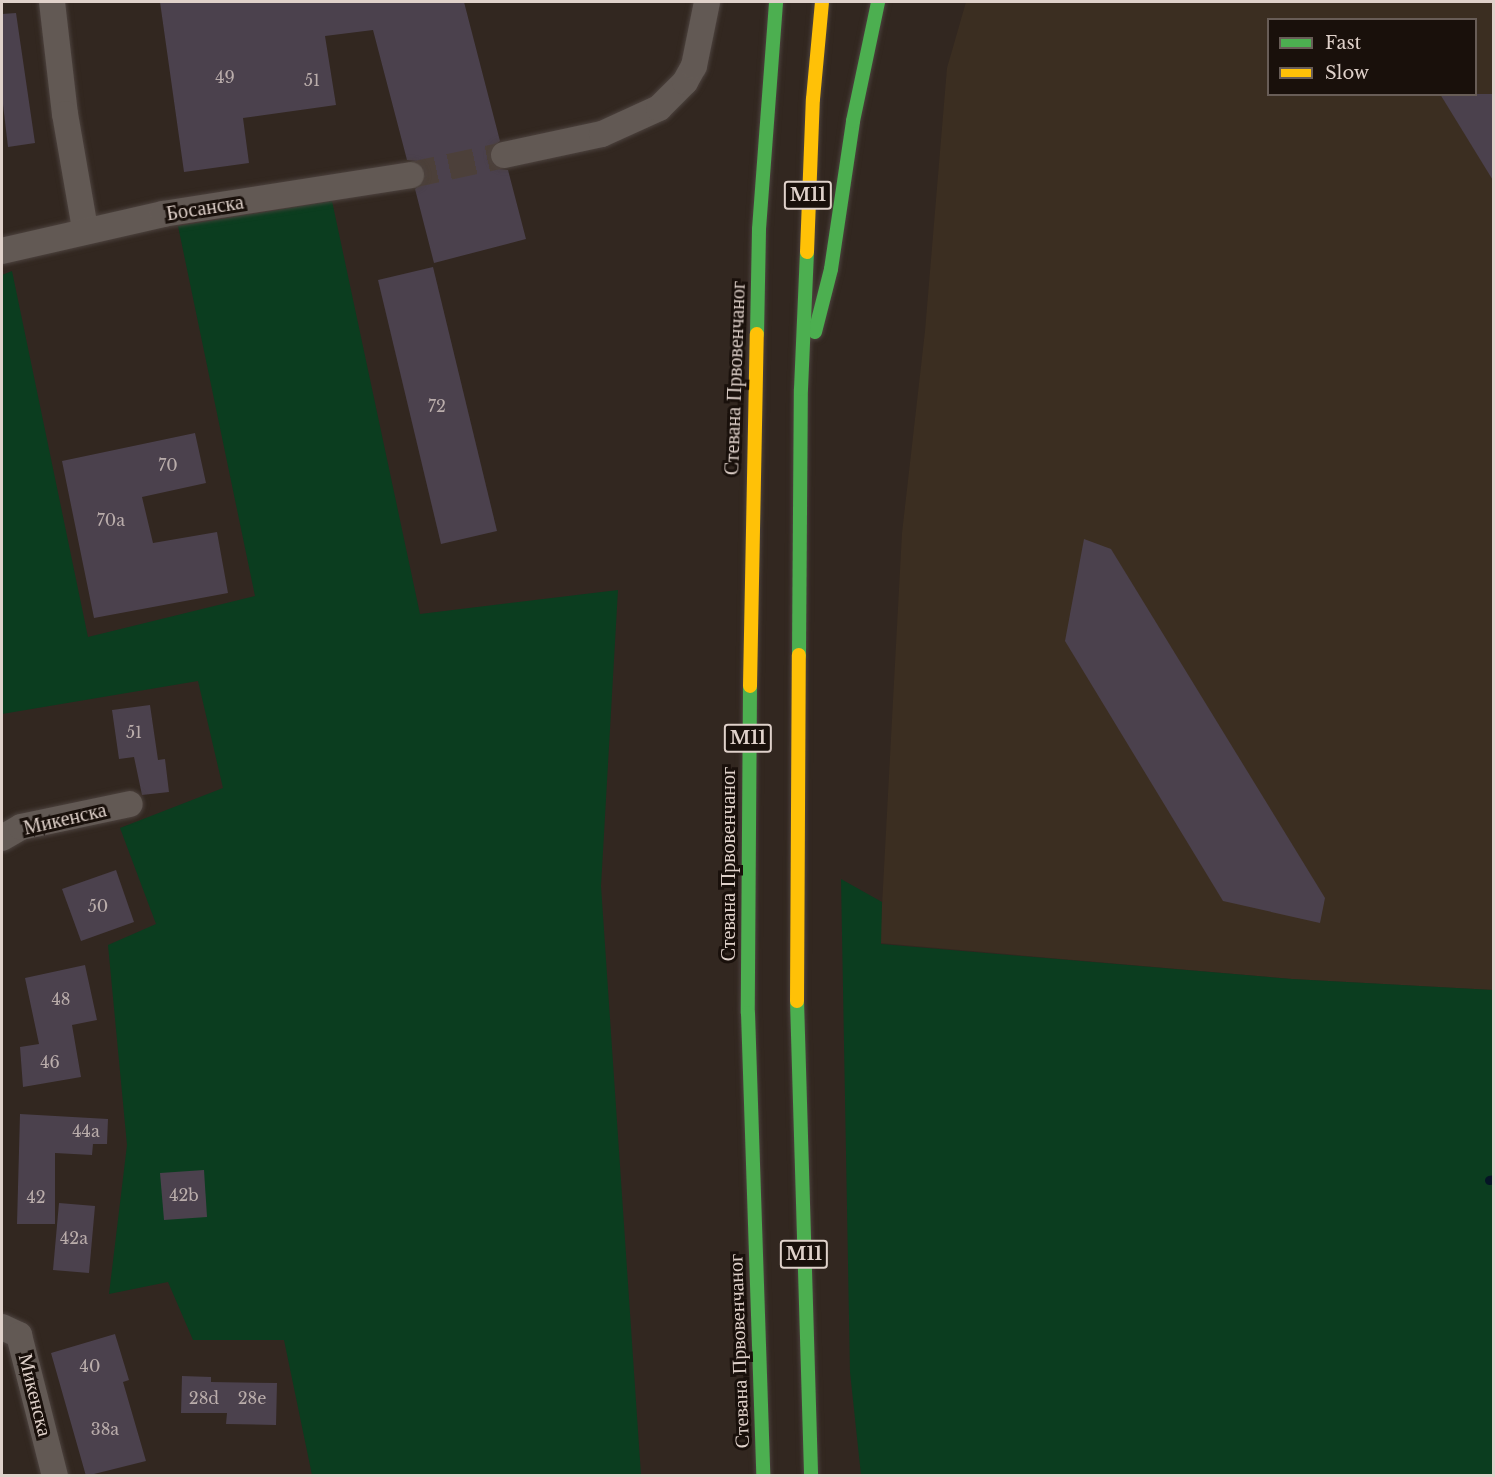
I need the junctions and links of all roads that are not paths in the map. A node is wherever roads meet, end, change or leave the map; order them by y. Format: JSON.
{"nodes":[{"id":1,"x":52,"y":2,"type":"edge"},
{"id":2,"x":707,"y":2,"type":"edge"},
{"id":3,"x":776,"y":2,"type":"edge"},
{"id":4,"x":822,"y":2,"type":"edge"},
{"id":5,"x":878,"y":2,"type":"edge"},
{"id":6,"x":504,"y":156,"type":"tunnel mouth"},
{"id":7,"x":411,"y":175,"type":"tunnel mouth"},
{"id":8,"x":85,"y":229,"type":"junction"},
{"id":9,"x":2,"y":251,"type":"edge"},
{"id":10,"x":801,"y":388,"type":"junction"},
{"id":11,"x":130,"y":804,"type":"dead end"},
{"id":12,"x":2,"y":838,"type":"edge"},
{"id":13,"x":2,"y":1327,"type":"edge"},
{"id":14,"x":55,"y":1476,"type":"edge"},
{"id":15,"x":763,"y":1476,"type":"edge"},
{"id":16,"x":811,"y":1476,"type":"edge"}],
"edges":[{"from":1,"to":8,"type":"street"},
{"from":2,"to":6,"type":"street"},
{"from":3,"to":15,"type":"highway","name":"Стевана Првовенчаног","number":"M11"},
{"from":4,"to":10,"type":"highway","number":"M11"},
{"from":5,"to":10,"type":"highway"},
{"from":7,"to":8,"type":"street","name":"Босанска"},
{"from":8,"to":9,"type":"street","name":"Босанска"},
{"from":10,"to":16,"type":"highway","number":"M11"},
{"from":11,"to":12,"type":"street","name":"Микенска"},
{"from":13,"to":14,"type":"street","name":"Микенска"}]}
